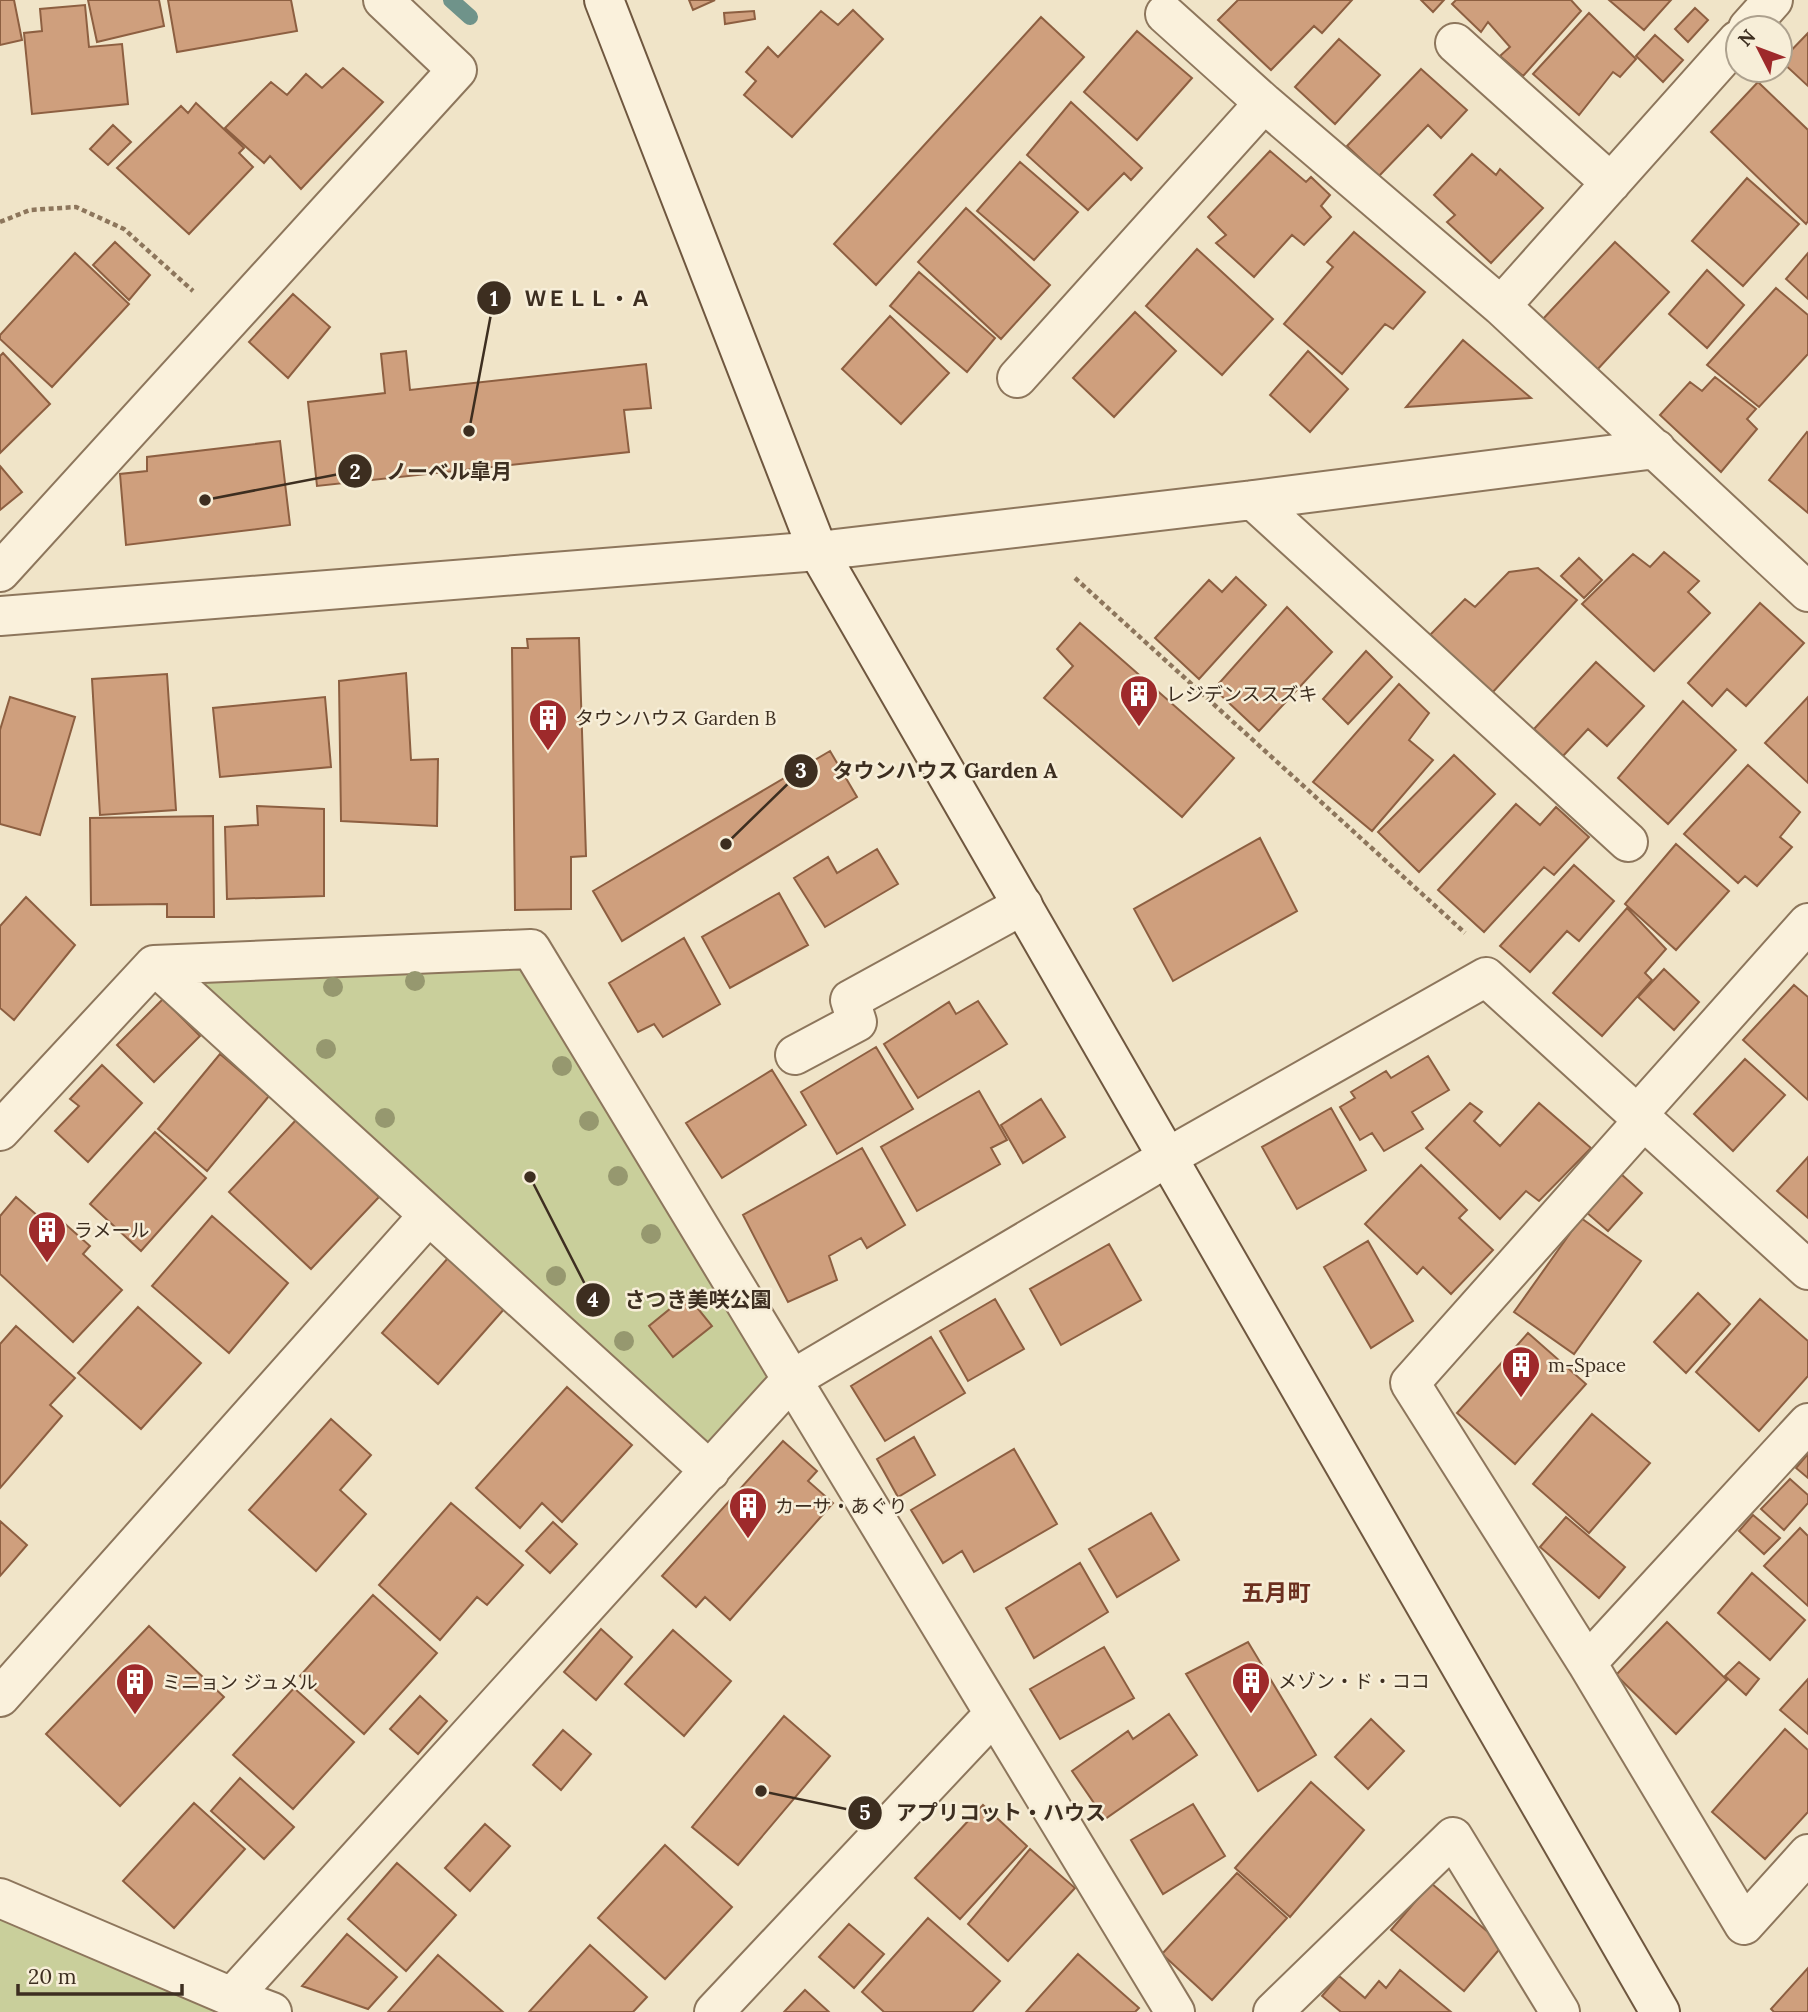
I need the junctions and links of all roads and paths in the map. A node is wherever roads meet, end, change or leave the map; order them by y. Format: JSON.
{"nodes":[{"id":1,"x":383,"y":0,"type":"edge"},
{"id":2,"x":604,"y":0,"type":"edge"},
{"id":3,"x":1773,"y":0,"type":"edge"},
{"id":4,"x":1165,"y":14,"type":"dead end"},
{"id":5,"x":1760,"y":14,"type":"edge"},
{"id":6,"x":1455,"y":43,"type":"dead end"},
{"id":7,"x":1724,"y":56,"type":"edge"},
{"id":8,"x":1264,"y":103,"type":"junction"},
{"id":9,"x":1611,"y":183,"type":"junction"},
{"id":10,"x":0,"y":222,"type":"edge"},
{"id":11,"x":1501,"y":306,"type":"junction"},
{"id":12,"x":227,"y":323,"type":"junction"},
{"id":13,"x":1017,"y":378,"type":"dead end"},
{"id":14,"x":1656,"y":449,"type":"junction"},
{"id":15,"x":1253,"y":500,"type":"junction"},
{"id":16,"x":818,"y":551,"type":"junction"},
{"id":17,"x":3,"y":562,"type":"edge"},
{"id":18,"x":1075,"y":578,"type":"dead end"},
{"id":19,"x":1808,"y":592,"type":"edge"},
{"id":20,"x":0,"y":616,"type":"edge"},
{"id":21,"x":1628,"y":842,"type":"dead end"},
{"id":22,"x":1023,"y":905,"type":"junction"},
{"id":23,"x":1808,"y":923,"type":"edge"},
{"id":24,"x":153,"y":965,"type":"junction"},
{"id":25,"x":1486,"y":977,"type":"junction"},
{"id":26,"x":794,"y":1055,"type":"dead end"},
{"id":27,"x":1640,"y":1118,"type":"junction"},
{"id":28,"x":0,"y":1131,"type":"edge"},
{"id":29,"x":1168,"y":1157,"type":"junction"},
{"id":30,"x":428,"y":1216,"type":"junction"},
{"id":31,"x":1808,"y":1270,"type":"edge"},
{"id":32,"x":791,"y":1380,"type":"junction"},
{"id":33,"x":1808,"y":1423,"type":"edge"},
{"id":34,"x":710,"y":1471,"type":"junction"},
{"id":35,"x":1587,"y":1663,"type":"junction"},
{"id":36,"x":0,"y":1697,"type":"edge"},
{"id":37,"x":994,"y":1714,"type":"junction"},
{"id":38,"x":1808,"y":1854,"type":"edge"},
{"id":39,"x":0,"y":1898,"type":"edge"},
{"id":40,"x":233,"y":1997,"type":"junction"},
{"id":41,"x":272,"y":2012,"type":"edge"},
{"id":42,"x":714,"y":2012,"type":"edge"},
{"id":43,"x":1175,"y":2012,"type":"edge"},
{"id":44,"x":1273,"y":2012,"type":"edge"},
{"id":45,"x":1560,"y":2012,"type":"edge"},
{"id":46,"x":1660,"y":2012,"type":"edge"}],
"edges":[{"from":1,"to":12,"type":"street"},
{"from":2,"to":16,"type":"street"},
{"from":3,"to":5,"type":"street"},
{"from":4,"to":8,"type":"street"},
{"from":6,"to":9,"type":"street"},
{"from":7,"to":9,"type":"street"},
{"from":8,"to":11,"type":"street"},
{"from":8,"to":13,"type":"street"},
{"from":9,"to":11,"type":"street"},
{"from":10,"to":12,"type":"path"},
{"from":11,"to":14,"type":"street"},
{"from":12,"to":17,"type":"street"},
{"from":14,"to":15,"type":"street"},
{"from":14,"to":19,"type":"street"},
{"from":15,"to":16,"type":"street"},
{"from":15,"to":21,"type":"street"},
{"from":16,"to":20,"type":"street"},
{"from":16,"to":22,"type":"street"},
{"from":18,"to":25,"type":"path"},
{"from":22,"to":26,"type":"street"},
{"from":22,"to":29,"type":"street"},
{"from":23,"to":27,"type":"street"},
{"from":24,"to":28,"type":"street"},
{"from":24,"to":30,"type":"street"},
{"from":24,"to":32,"type":"street"},
{"from":25,"to":27,"type":"street"},
{"from":25,"to":29,"type":"street"},
{"from":27,"to":31,"type":"street"},
{"from":27,"to":35,"type":"street"},
{"from":29,"to":32,"type":"street"},
{"from":29,"to":46,"type":"street"},
{"from":30,"to":34,"type":"street"},
{"from":30,"to":36,"type":"street"},
{"from":32,"to":34,"type":"street"},
{"from":32,"to":37,"type":"street"},
{"from":33,"to":35,"type":"street"},
{"from":34,"to":40,"type":"street"},
{"from":35,"to":38,"type":"street"},
{"from":37,"to":42,"type":"street"},
{"from":37,"to":43,"type":"street"},
{"from":39,"to":40,"type":"street"},
{"from":40,"to":41,"type":"street"},
{"from":44,"to":45,"type":"street"}]}
